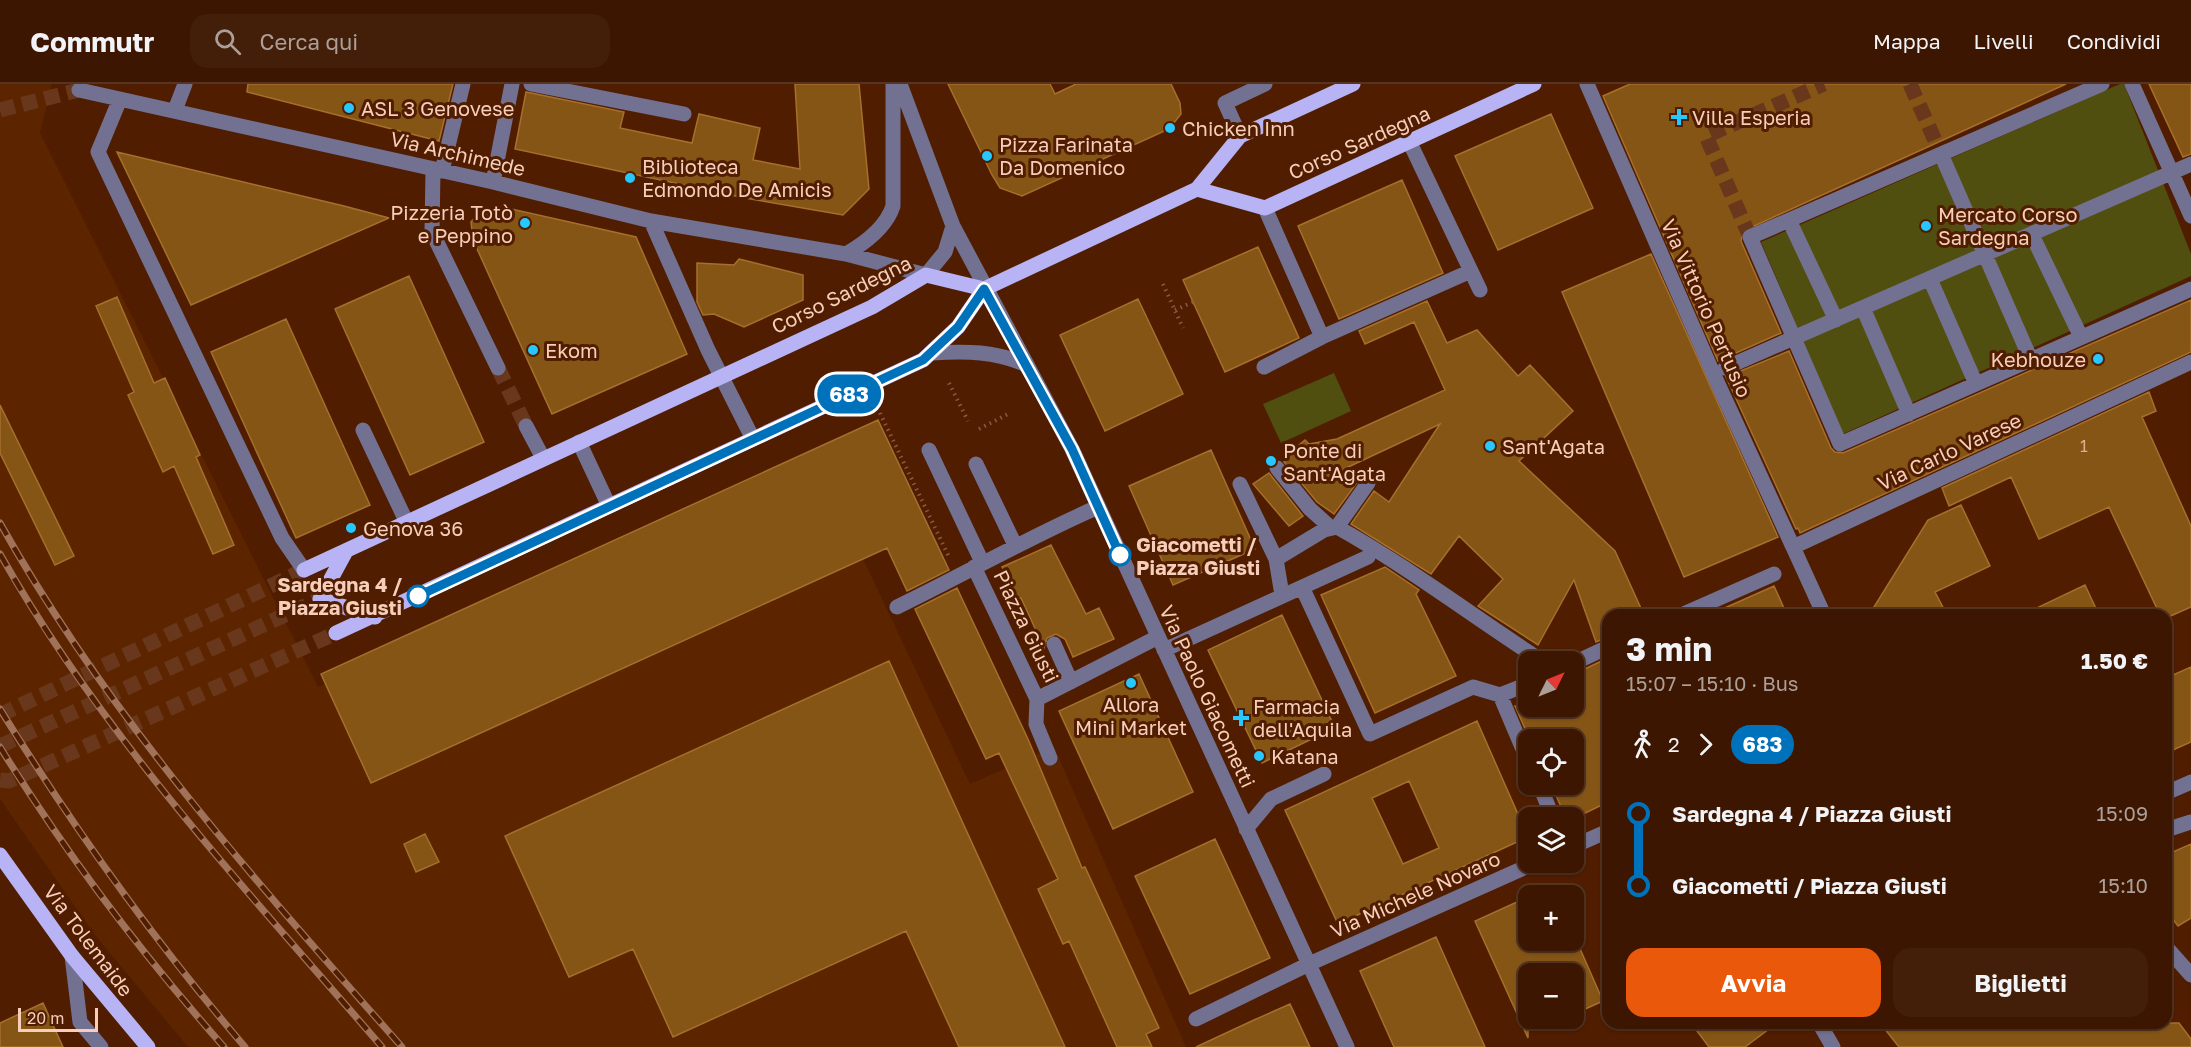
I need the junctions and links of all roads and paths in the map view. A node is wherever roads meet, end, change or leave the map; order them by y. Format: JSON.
{"nodes":[{"id":1,"x":185,"y":84,"type":"edge"},
{"id":2,"x":463,"y":84,"type":"edge"},
{"id":3,"x":512,"y":84,"type":"edge"},
{"id":4,"x":531,"y":84,"type":"edge"},
{"id":5,"x":893,"y":84,"type":"edge"},
{"id":6,"x":900,"y":84,"type":"edge"},
{"id":7,"x":1265,"y":84,"type":"edge"},
{"id":8,"x":1353,"y":84,"type":"edge"},
{"id":9,"x":1534,"y":84,"type":"edge"},
{"id":10,"x":1587,"y":84,"type":"edge"},
{"id":11,"x":2102,"y":84,"type":"edge"},
{"id":12,"x":2132,"y":84,"type":"edge"},
{"id":13,"x":79,"y":90,"type":"dead end"},
{"id":14,"x":120,"y":99,"type":"junction"},
{"id":15,"x":176,"y":111,"type":"junction"},
{"id":16,"x":684,"y":114,"type":"dead end"},
{"id":17,"x":1240,"y":136,"type":"junction"},
{"id":18,"x":1410,"y":143,"type":"junction"},
{"id":19,"x":1941,"y":154,"type":"junction"},
{"id":20,"x":2191,"y":164,"type":"edge"},
{"id":21,"x":437,"y":170,"type":"junction"},
{"id":22,"x":2172,"y":172,"type":"junction"},
{"id":23,"x":493,"y":182,"type":"junction"},
{"id":24,"x":1197,"y":189,"type":"junction"},
{"id":25,"x":1265,"y":208,"type":"junction"},
{"id":26,"x":2191,"y":216,"type":"edge"},
{"id":27,"x":1789,"y":220,"type":"junction"},
{"id":28,"x":651,"y":221,"type":"junction"},
{"id":29,"x":953,"y":226,"type":"junction"},
{"id":30,"x":2031,"y":235,"type":"junction"},
{"id":31,"x":846,"y":254,"type":"junction"},
{"id":32,"x":1985,"y":255,"type":"junction"},
{"id":33,"x":1471,"y":271,"type":"junction"},
{"id":34,"x":926,"y":275,"type":"junction"},
{"id":35,"x":1930,"y":279,"type":"junction"},
{"id":36,"x":1163,"y":284,"type":"dead end"},
{"id":37,"x":984,"y":289,"type":"junction"},
{"id":38,"x":2191,"y":289,"type":"edge"},
{"id":39,"x":1480,"y":290,"type":"dead end"},
{"id":40,"x":1193,"y":302,"type":"dead end"},
{"id":41,"x":1863,"y":308,"type":"junction"},
{"id":42,"x":1175,"y":310,"type":"junction"},
{"id":43,"x":1836,"y":320,"type":"junction"},
{"id":44,"x":1183,"y":328,"type":"dead end"},
{"id":45,"x":1322,"y":337,"type":"junction"},
{"id":46,"x":1794,"y":337,"type":"junction"},
{"id":47,"x":2081,"y":337,"type":"junction"},
{"id":48,"x":932,"y":353,"type":"junction"},
{"id":49,"x":2031,"y":360,"type":"junction"},
{"id":50,"x":2191,"y":362,"type":"edge"},
{"id":51,"x":1027,"y":365,"type":"junction"},
{"id":52,"x":1264,"y":367,"type":"dead end"},
{"id":53,"x":498,"y":368,"type":"tunnel mouth"},
{"id":54,"x":1725,"y":368,"type":"dead end"},
{"id":55,"x":720,"y":375,"type":"junction"},
{"id":56,"x":949,"y":383,"type":"dead end"},
{"id":57,"x":1976,"y":384,"type":"junction"},
{"id":58,"x":880,"y":413,"type":"dead end"},
{"id":59,"x":1010,"y":414,"type":"dead end"},
{"id":60,"x":1909,"y":414,"type":"junction"},
{"id":61,"x":968,"y":421,"type":"dead end"},
{"id":62,"x":526,"y":426,"type":"tunnel mouth"},
{"id":63,"x":979,"y":429,"type":"dead end"},
{"id":64,"x":363,"y":430,"type":"dead end"},
{"id":65,"x":753,"y":439,"type":"junction"},
{"id":66,"x":579,"y":442,"type":"junction"},
{"id":67,"x":929,"y":450,"type":"dead end"},
{"id":68,"x":543,"y":458,"type":"junction"},
{"id":69,"x":975,"y":464,"type":"dead end"},
{"id":70,"x":1277,"y":468,"type":"dead end"},
{"id":71,"x":1368,"y":483,"type":"dead end"},
{"id":72,"x":1240,"y":484,"type":"dead end"},
{"id":73,"x":609,"y":506,"type":"junction"},
{"id":74,"x":1098,"y":507,"type":"junction"},
{"id":75,"x":407,"y":523,"type":"junction"},
{"id":76,"x":1334,"y":527,"type":"junction"},
{"id":77,"x":1015,"y":545,"type":"junction"},
{"id":78,"x":1793,"y":547,"type":"junction"},
{"id":79,"x":345,"y":553,"type":"junction"},
{"id":80,"x":1368,"y":557,"type":"dead end"},
{"id":81,"x":1276,"y":559,"type":"junction"},
{"id":82,"x":978,"y":564,"type":"junction"},
{"id":83,"x":304,"y":570,"type":"joint"},
{"id":84,"x":1774,"y":574,"type":"dead end"},
{"id":85,"x":958,"y":576,"type":"junction"},
{"id":86,"x":1302,"y":587,"type":"junction"},
{"id":87,"x":1282,"y":595,"type":"junction"},
{"id":88,"x":897,"y":607,"type":"dead end"},
{"id":89,"x":1695,"y":609,"type":"edge"},
{"id":90,"x":1821,"y":609,"type":"edge"},
{"id":91,"x":375,"y":617,"type":"junction"},
{"id":92,"x":336,"y":633,"type":"tunnel mouth"},
{"id":93,"x":1054,"y":644,"type":"dead end"},
{"id":94,"x":1161,"y":644,"type":"junction"},
{"id":95,"x":1602,"y":650,"type":"edge"},
{"id":96,"x":1528,"y":651,"type":"edge"},
{"id":97,"x":1584,"y":658,"type":"edge"},
{"id":98,"x":1071,"y":682,"type":"junction"},
{"id":99,"x":1518,"y":688,"type":"edge"},
{"id":100,"x":1500,"y":695,"type":"junction"},
{"id":101,"x":1037,"y":699,"type":"junction"},
{"id":102,"x":1518,"y":737,"type":"edge"},
{"id":103,"x":1050,"y":758,"type":"dead end"},
{"id":104,"x":1324,"y":774,"type":"dead end"},
{"id":105,"x":2191,"y":782,"type":"edge"},
{"id":106,"x":2172,"y":790,"type":"edge"},
{"id":107,"x":2191,"y":822,"type":"edge"},
{"id":108,"x":2172,"y":828,"type":"edge"},
{"id":109,"x":1246,"y":829,"type":"junction"},
{"id":110,"x":1602,"y":834,"type":"edge"},
{"id":111,"x":1584,"y":842,"type":"edge"},
{"id":112,"x":0,"y":855,"type":"edge"},
{"id":113,"x":1518,"y":871,"type":"edge"},
{"id":114,"x":2172,"y":954,"type":"edge"},
{"id":115,"x":72,"y":956,"type":"junction"},
{"id":116,"x":1310,"y":964,"type":"junction"},
{"id":117,"x":2191,"y":975,"type":"edge"},
{"id":118,"x":1196,"y":1019,"type":"dead end"},
{"id":119,"x":1824,"y":1029,"type":"edge"},
{"id":120,"x":101,"y":1047,"type":"edge"},
{"id":121,"x":148,"y":1047,"type":"edge"},
{"id":122,"x":1347,"y":1047,"type":"edge"},
{"id":123,"x":1833,"y":1047,"type":"edge"}],
"edges":[{"from":1,"to":15,"type":"street"},
{"from":2,"to":21,"type":"street"},
{"from":3,"to":23,"type":"street"},
{"from":4,"to":16,"type":"street"},
{"from":5,"to":31,"type":"street"},
{"from":6,"to":29,"type":"street"},
{"from":7,"to":17,"type":"street"},
{"from":8,"to":17,"type":"main road"},
{"from":9,"to":18,"type":"main road","name":"Corso Sardegna"},
{"from":10,"to":78,"type":"street","name":"Via Vittorio Pertusio"},
{"from":11,"to":19,"type":"street"},
{"from":12,"to":22,"type":"street"},
{"from":13,"to":14,"type":"street","name":"Via Archimede"},
{"from":14,"to":15,"type":"street","name":"Via Archimede"},
{"from":14,"to":83,"type":"street"},
{"from":15,"to":21,"type":"street","name":"Via Archimede"},
{"from":17,"to":24,"type":"main road"},
{"from":18,"to":25,"type":"main road","name":"Corso Sardegna"},
{"from":18,"to":33,"type":"street"},
{"from":19,"to":27,"type":"street"},
{"from":19,"to":32,"type":"street"},
{"from":20,"to":22,"type":"street"},
{"from":21,"to":23,"type":"street","name":"Via Archimede"},
{"from":21,"to":53,"type":"street"},
{"from":22,"to":26,"type":"street"},
{"from":22,"to":30,"type":"street"},
{"from":23,"to":28,"type":"street","name":"Via Archimede"},
{"from":24,"to":25,"type":"main road"},
{"from":24,"to":37,"type":"main road"},
{"from":25,"to":45,"type":"street"},
{"from":27,"to":43,"type":"street"},
{"from":27,"to":46,"type":"street"},
{"from":28,"to":31,"type":"street","name":"Via Archimede"},
{"from":28,"to":55,"type":"street"},
{"from":29,"to":34,"type":"street"},
{"from":29,"to":37,"type":"street"},
{"from":30,"to":32,"type":"street"},
{"from":30,"to":47,"type":"street"},
{"from":31,"to":34,"type":"street","name":"Via Archimede"},
{"from":32,"to":35,"type":"street"},
{"from":32,"to":49,"type":"street"},
{"from":33,"to":39,"type":"street"},
{"from":33,"to":45,"type":"street"},
{"from":34,"to":37,"type":"main road","name":"Corso Sardegna"},
{"from":34,"to":55,"type":"main road","name":"Corso Sardegna"},
{"from":35,"to":41,"type":"street"},
{"from":35,"to":57,"type":"street"},
{"from":36,"to":42,"type":"path"},
{"from":37,"to":48,"type":"main road"},
{"from":37,"to":51,"type":"street"},
{"from":38,"to":47,"type":"street"},
{"from":40,"to":42,"type":"path"},
{"from":41,"to":43,"type":"street"},
{"from":41,"to":60,"type":"street"},
{"from":42,"to":44,"type":"path"},
{"from":43,"to":46,"type":"street"},
{"from":45,"to":52,"type":"street"},
{"from":46,"to":54,"type":"street"},
{"from":46,"to":60,"type":"street"},
{"from":47,"to":49,"type":"street"},
{"from":48,"to":51,"type":"street"},
{"from":48,"to":65,"type":"main road"},
{"from":49,"to":57,"type":"street"},
{"from":50,"to":78,"type":"street","name":"Via Carlo Varese"},
{"from":51,"to":74,"type":"street","name":"Via Paolo Giacometti"},
{"from":55,"to":65,"type":"street"},
{"from":55,"to":66,"type":"main road","name":"Corso Sardegna"},
{"from":56,"to":61,"type":"path"},
{"from":57,"to":60,"type":"street"},
{"from":58,"to":85,"type":"path"},
{"from":59,"to":63,"type":"path"},
{"from":62,"to":68,"type":"street"},
{"from":64,"to":75,"type":"street"},
{"from":65,"to":73,"type":"main road"},
{"from":66,"to":68,"type":"main road","name":"Corso Sardegna"},
{"from":66,"to":73,"type":"street"},
{"from":67,"to":82,"type":"street"},
{"from":68,"to":75,"type":"main road","name":"Corso Sardegna"},
{"from":69,"to":77,"type":"street"},
{"from":70,"to":76,"type":"street"},
{"from":71,"to":76,"type":"street"},
{"from":72,"to":81,"type":"street"},
{"from":73,"to":91,"type":"main road"},
{"from":74,"to":77,"type":"street"},
{"from":74,"to":94,"type":"street","name":"Via Paolo Giacometti"},
{"from":75,"to":79,"type":"main road","name":"Corso Sardegna"},
{"from":76,"to":81,"type":"street"},
{"from":76,"to":96,"type":"street"},
{"from":77,"to":82,"type":"street"},
{"from":78,"to":90,"type":"street"},
{"from":79,"to":83,"type":"main road","name":"Corso Sardegna"},
{"from":79,"to":91,"type":"main road"},
{"from":80,"to":86,"type":"street","name":"Piazza Giusti"},
{"from":81,"to":87,"type":"street"},
{"from":82,"to":85,"type":"street","name":"Piazza Giusti"},
{"from":82,"to":101,"type":"street","name":"Piazza Giusti"},
{"from":84,"to":89,"type":"street"},
{"from":85,"to":88,"type":"street","name":"Piazza Giusti"},
{"from":86,"to":87,"type":"street","name":"Piazza Giusti"},
{"from":86,"to":100,"type":"street"},
{"from":87,"to":94,"type":"street","name":"Piazza Giusti"},
{"from":91,"to":92,"type":"main road"},
{"from":93,"to":98,"type":"street"},
{"from":94,"to":98,"type":"street","name":"Piazza Giusti"},
{"from":94,"to":109,"type":"street","name":"Via Paolo Giacometti"},
{"from":95,"to":97,"type":"street"},
{"from":98,"to":101,"type":"street","name":"Piazza Giusti"},
{"from":99,"to":100,"type":"street"},
{"from":100,"to":102,"type":"street"},
{"from":101,"to":103,"type":"street"},
{"from":104,"to":109,"type":"street"},
{"from":105,"to":106,"type":"street"},
{"from":107,"to":108,"type":"street"},
{"from":109,"to":116,"type":"street","name":"Via Paolo Giacometti"},
{"from":110,"to":111,"type":"street"},
{"from":112,"to":115,"type":"main road","name":"Via Tolemaide"},
{"from":113,"to":116,"type":"street","name":"Via Michele Novaro"},
{"from":114,"to":117,"type":"street"},
{"from":115,"to":120,"type":"street"},
{"from":115,"to":121,"type":"main road","name":"Via Tolemaide"},
{"from":116,"to":118,"type":"street","name":"Via Michele Novaro"},
{"from":116,"to":122,"type":"street","name":"Via Paolo Giacometti"},
{"from":119,"to":123,"type":"street"}]}
